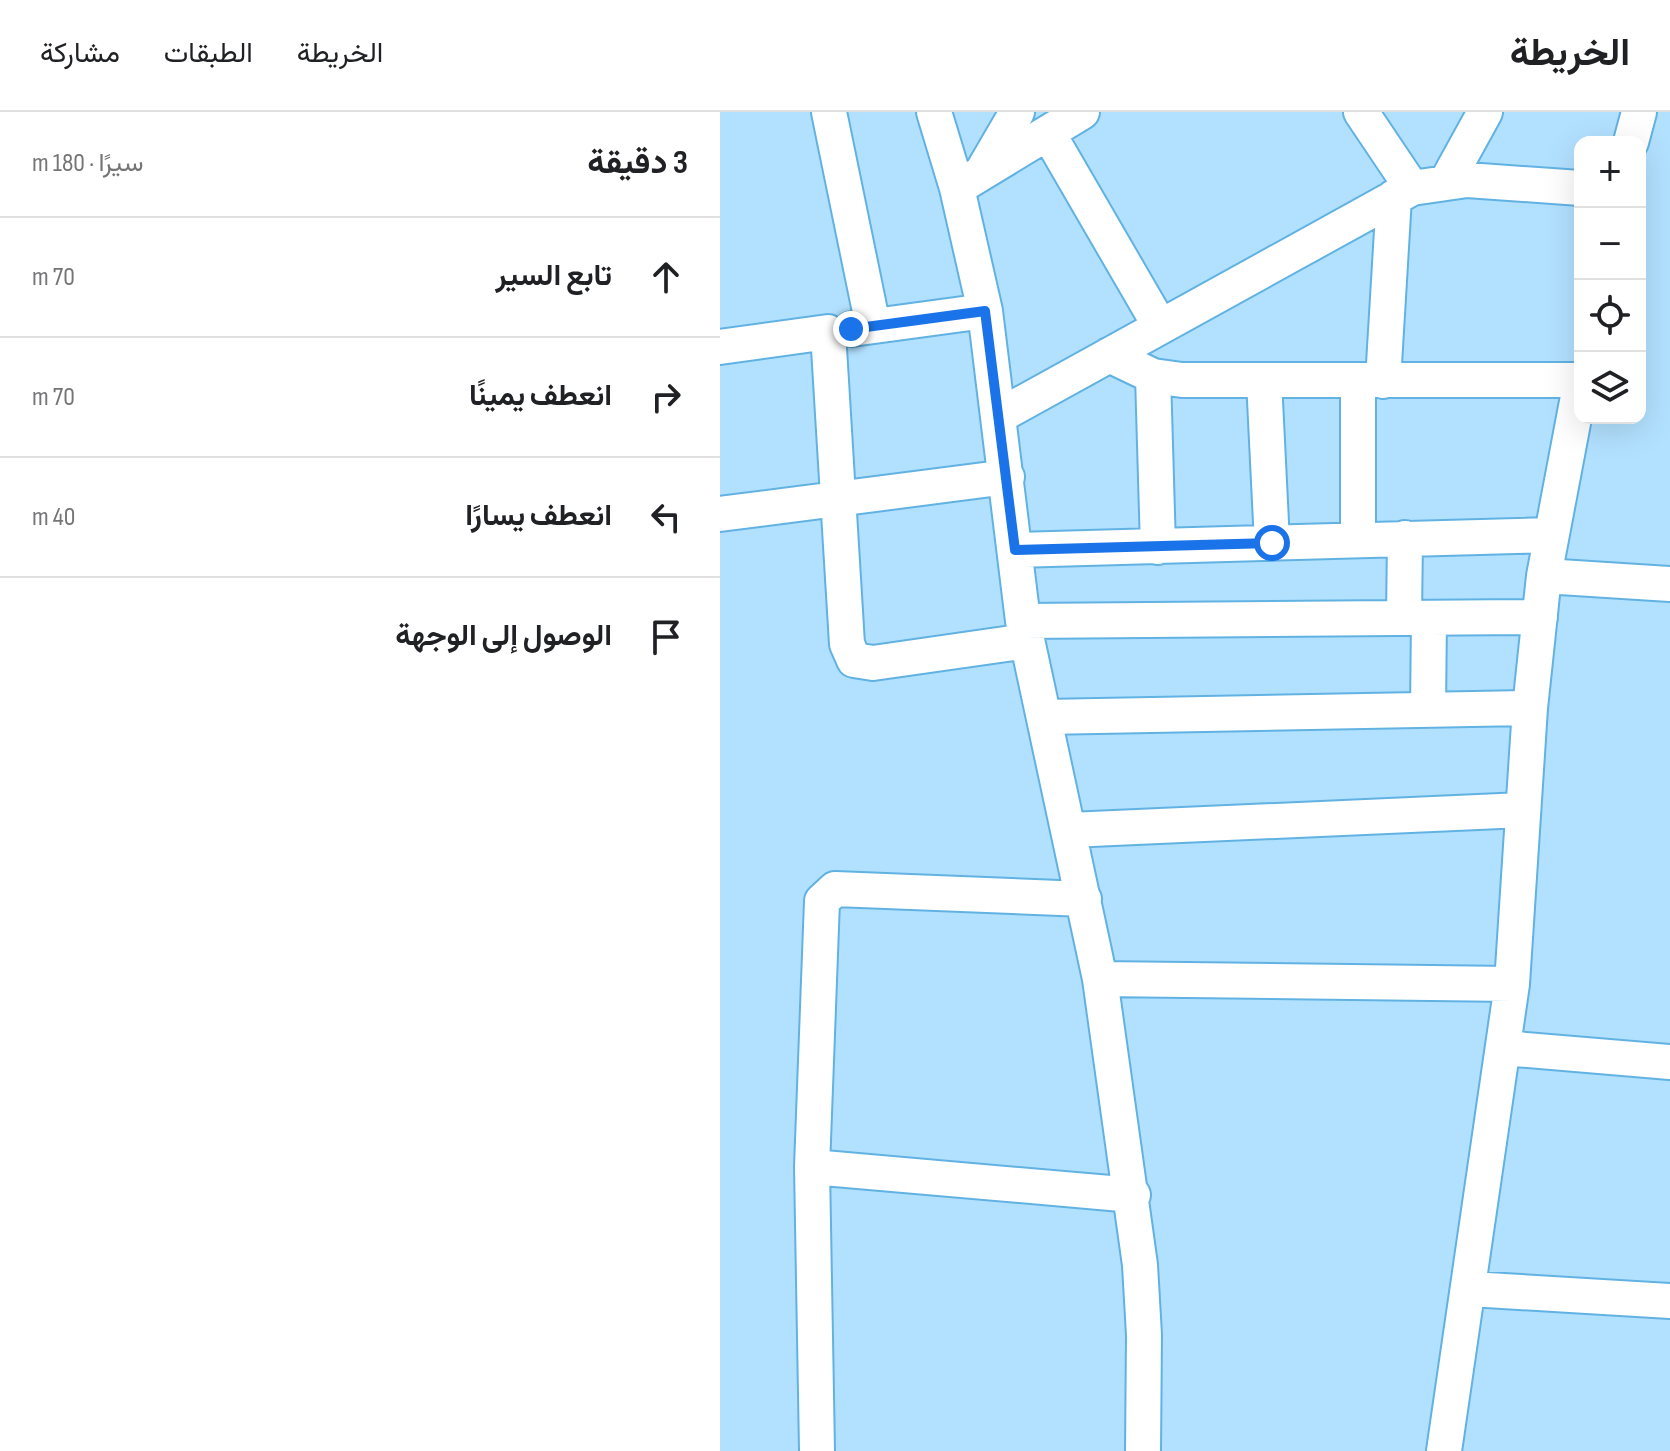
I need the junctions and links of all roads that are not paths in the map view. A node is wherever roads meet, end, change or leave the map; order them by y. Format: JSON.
{"nodes":[{"id":1,"x":829,"y":112,"type":"edge"},
{"id":2,"x":934,"y":112,"type":"edge"},
{"id":3,"x":1017,"y":112,"type":"edge"},
{"id":4,"x":1082,"y":112,"type":"edge"},
{"id":5,"x":1361,"y":112,"type":"edge"},
{"id":6,"x":1485,"y":112,"type":"edge"},
{"id":7,"x":1639,"y":112,"type":"edge"},
{"id":8,"x":1048,"y":133,"type":"junction"},
{"id":9,"x":1633,"y":136,"type":"edge"},
{"id":10,"x":969,"y":180,"type":"junction"},
{"id":11,"x":1447,"y":181,"type":"junction"},
{"id":12,"x":1574,"y":188,"type":"edge"},
{"id":13,"x":1403,"y":193,"type":"junction"},
{"id":14,"x":985,"y":311,"type":"junction"},
{"id":15,"x":873,"y":326,"type":"junction"},
{"id":16,"x":1160,"y":326,"type":"junction"},
{"id":17,"x":828,"y":332,"type":"junction"},
{"id":18,"x":720,"y":347,"type":"edge"},
{"id":19,"x":1109,"y":355,"type":"junction"},
{"id":20,"x":1153,"y":376,"type":"junction"},
{"id":21,"x":1264,"y":380,"type":"junction"},
{"id":22,"x":1371,"y":381,"type":"junction"},
{"id":23,"x":1574,"y":383,"type":"edge"},
{"id":24,"x":1574,"y":413,"type":"edge"},
{"id":25,"x":999,"y":416,"type":"junction"},
{"id":26,"x":1007,"y":477,"type":"junction"},
{"id":27,"x":837,"y":499,"type":"junction"},
{"id":28,"x":720,"y":514,"type":"edge"},
{"id":29,"x":1550,"y":535,"type":"junction"},
{"id":30,"x":1405,"y":538,"type":"junction"},
{"id":31,"x":1358,"y":540,"type":"junction"},
{"id":32,"x":1272,"y":543,"type":"junction"},
{"id":33,"x":1158,"y":547,"type":"junction"},
{"id":34,"x":1015,"y":550,"type":"junction"},
{"id":35,"x":1544,"y":576,"type":"junction"},
{"id":36,"x":1670,"y":584,"type":"edge"},
{"id":37,"x":1540,"y":617,"type":"junction"},
{"id":38,"x":1416,"y":618,"type":"junction"},
{"id":39,"x":1025,"y":631,"type":"junction"},
{"id":40,"x":1530,"y":708,"type":"junction"},
{"id":41,"x":1428,"y":710,"type":"junction"},
{"id":42,"x":1044,"y":717,"type":"junction"},
{"id":43,"x":1523,"y":810,"type":"junction"},
{"id":44,"x":1069,"y":830,"type":"junction"},
{"id":45,"x":1084,"y":899,"type":"junction"},
{"id":46,"x":1100,"y":979,"type":"junction"},
{"id":47,"x":1512,"y":984,"type":"junction"},
{"id":48,"x":1503,"y":1048,"type":"junction"},
{"id":49,"x":1670,"y":1062,"type":"edge"},
{"id":50,"x":812,"y":1167,"type":"junction"},
{"id":51,"x":1133,"y":1195,"type":"junction"},
{"id":52,"x":1470,"y":1289,"type":"junction"},
{"id":53,"x":1670,"y":1301,"type":"edge"},
{"id":54,"x":817,"y":1451,"type":"edge"},
{"id":55,"x":1143,"y":1451,"type":"edge"},
{"id":56,"x":1444,"y":1451,"type":"edge"}],
"edges":[{"from":1,"to":15,"type":"street"},
{"from":2,"to":10,"type":"street"},
{"from":3,"to":10,"type":"street"},
{"from":4,"to":8,"type":"street"},
{"from":5,"to":13,"type":"street"},
{"from":6,"to":11,"type":"street"},
{"from":7,"to":9,"type":"street"},
{"from":8,"to":10,"type":"street"},
{"from":8,"to":16,"type":"street"},
{"from":10,"to":14,"type":"street"},
{"from":11,"to":12,"type":"street"},
{"from":11,"to":13,"type":"street"},
{"from":13,"to":16,"type":"street"},
{"from":13,"to":22,"type":"street"},
{"from":14,"to":15,"type":"street"},
{"from":14,"to":25,"type":"street"},
{"from":15,"to":17,"type":"street"},
{"from":16,"to":19,"type":"street"},
{"from":17,"to":18,"type":"street"},
{"from":17,"to":27,"type":"street"},
{"from":19,"to":20,"type":"street"},
{"from":19,"to":25,"type":"street"},
{"from":20,"to":21,"type":"street"},
{"from":20,"to":33,"type":"street"},
{"from":21,"to":22,"type":"street"},
{"from":21,"to":32,"type":"street"},
{"from":22,"to":23,"type":"street"},
{"from":22,"to":31,"type":"street"},
{"from":24,"to":29,"type":"street"},
{"from":25,"to":26,"type":"street"},
{"from":26,"to":27,"type":"street"},
{"from":26,"to":34,"type":"street"},
{"from":27,"to":28,"type":"street"},
{"from":27,"to":39,"type":"street"},
{"from":29,"to":30,"type":"street"},
{"from":29,"to":35,"type":"street"},
{"from":30,"to":31,"type":"street"},
{"from":30,"to":38,"type":"street"},
{"from":31,"to":32,"type":"street"},
{"from":32,"to":33,"type":"street"},
{"from":33,"to":34,"type":"street"},
{"from":34,"to":39,"type":"street"},
{"from":35,"to":36,"type":"street"},
{"from":35,"to":37,"type":"street"},
{"from":37,"to":38,"type":"street"},
{"from":37,"to":40,"type":"street"},
{"from":38,"to":39,"type":"street"},
{"from":38,"to":41,"type":"street"},
{"from":39,"to":42,"type":"street"},
{"from":40,"to":41,"type":"street"},
{"from":40,"to":43,"type":"street"},
{"from":41,"to":42,"type":"street"},
{"from":42,"to":44,"type":"street"},
{"from":43,"to":44,"type":"street"},
{"from":43,"to":47,"type":"street"},
{"from":44,"to":45,"type":"street"},
{"from":45,"to":46,"type":"street"},
{"from":45,"to":50,"type":"street"},
{"from":46,"to":47,"type":"street"},
{"from":46,"to":51,"type":"street"},
{"from":47,"to":48,"type":"street"},
{"from":48,"to":49,"type":"street"},
{"from":48,"to":52,"type":"street"},
{"from":50,"to":51,"type":"street"},
{"from":50,"to":54,"type":"street"},
{"from":51,"to":55,"type":"street"},
{"from":52,"to":53,"type":"street"},
{"from":52,"to":56,"type":"street"}]}
